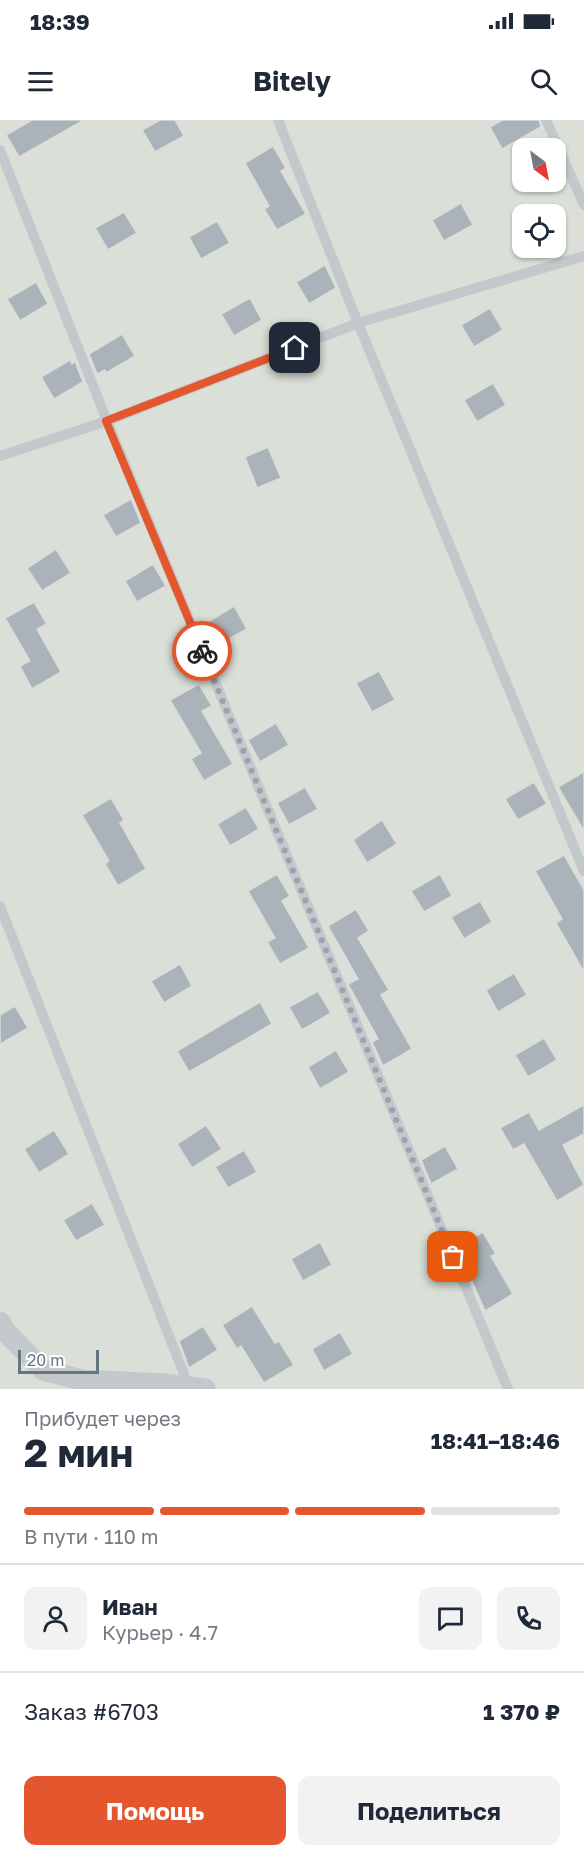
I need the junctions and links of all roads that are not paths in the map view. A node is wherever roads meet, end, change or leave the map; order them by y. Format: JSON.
{"nodes":[{"id":1,"x":278,"y":120,"type":"edge"},
{"id":2,"x":546,"y":120,"type":"edge"},
{"id":3,"x":0,"y":150,"type":"edge"},
{"id":4,"x":584,"y":205,"type":"edge"},
{"id":5,"x":584,"y":256,"type":"edge"},
{"id":6,"x":358,"y":323,"type":"junction"},
{"id":7,"x":106,"y":421,"type":"junction"},
{"id":8,"x":0,"y":456,"type":"edge"},
{"id":9,"x":584,"y":871,"type":"edge"},
{"id":10,"x":0,"y":906,"type":"edge"},
{"id":11,"x":0,"y":1322,"type":"edge"},
{"id":12,"x":197,"y":1388,"type":"edge"},
{"id":13,"x":508,"y":1389,"type":"edge"}],
"edges":[{"from":1,"to":6,"type":"lane"},
{"from":2,"to":4,"type":"lane"},
{"from":3,"to":7,"type":"lane"},
{"from":5,"to":6,"type":"lane"},
{"from":6,"to":7,"type":"lane"},
{"from":6,"to":9,"type":"lane"},
{"from":7,"to":8,"type":"lane"},
{"from":7,"to":13,"type":"lane"},
{"from":10,"to":12,"type":"lane"},
{"from":11,"to":12,"type":"street"}]}
